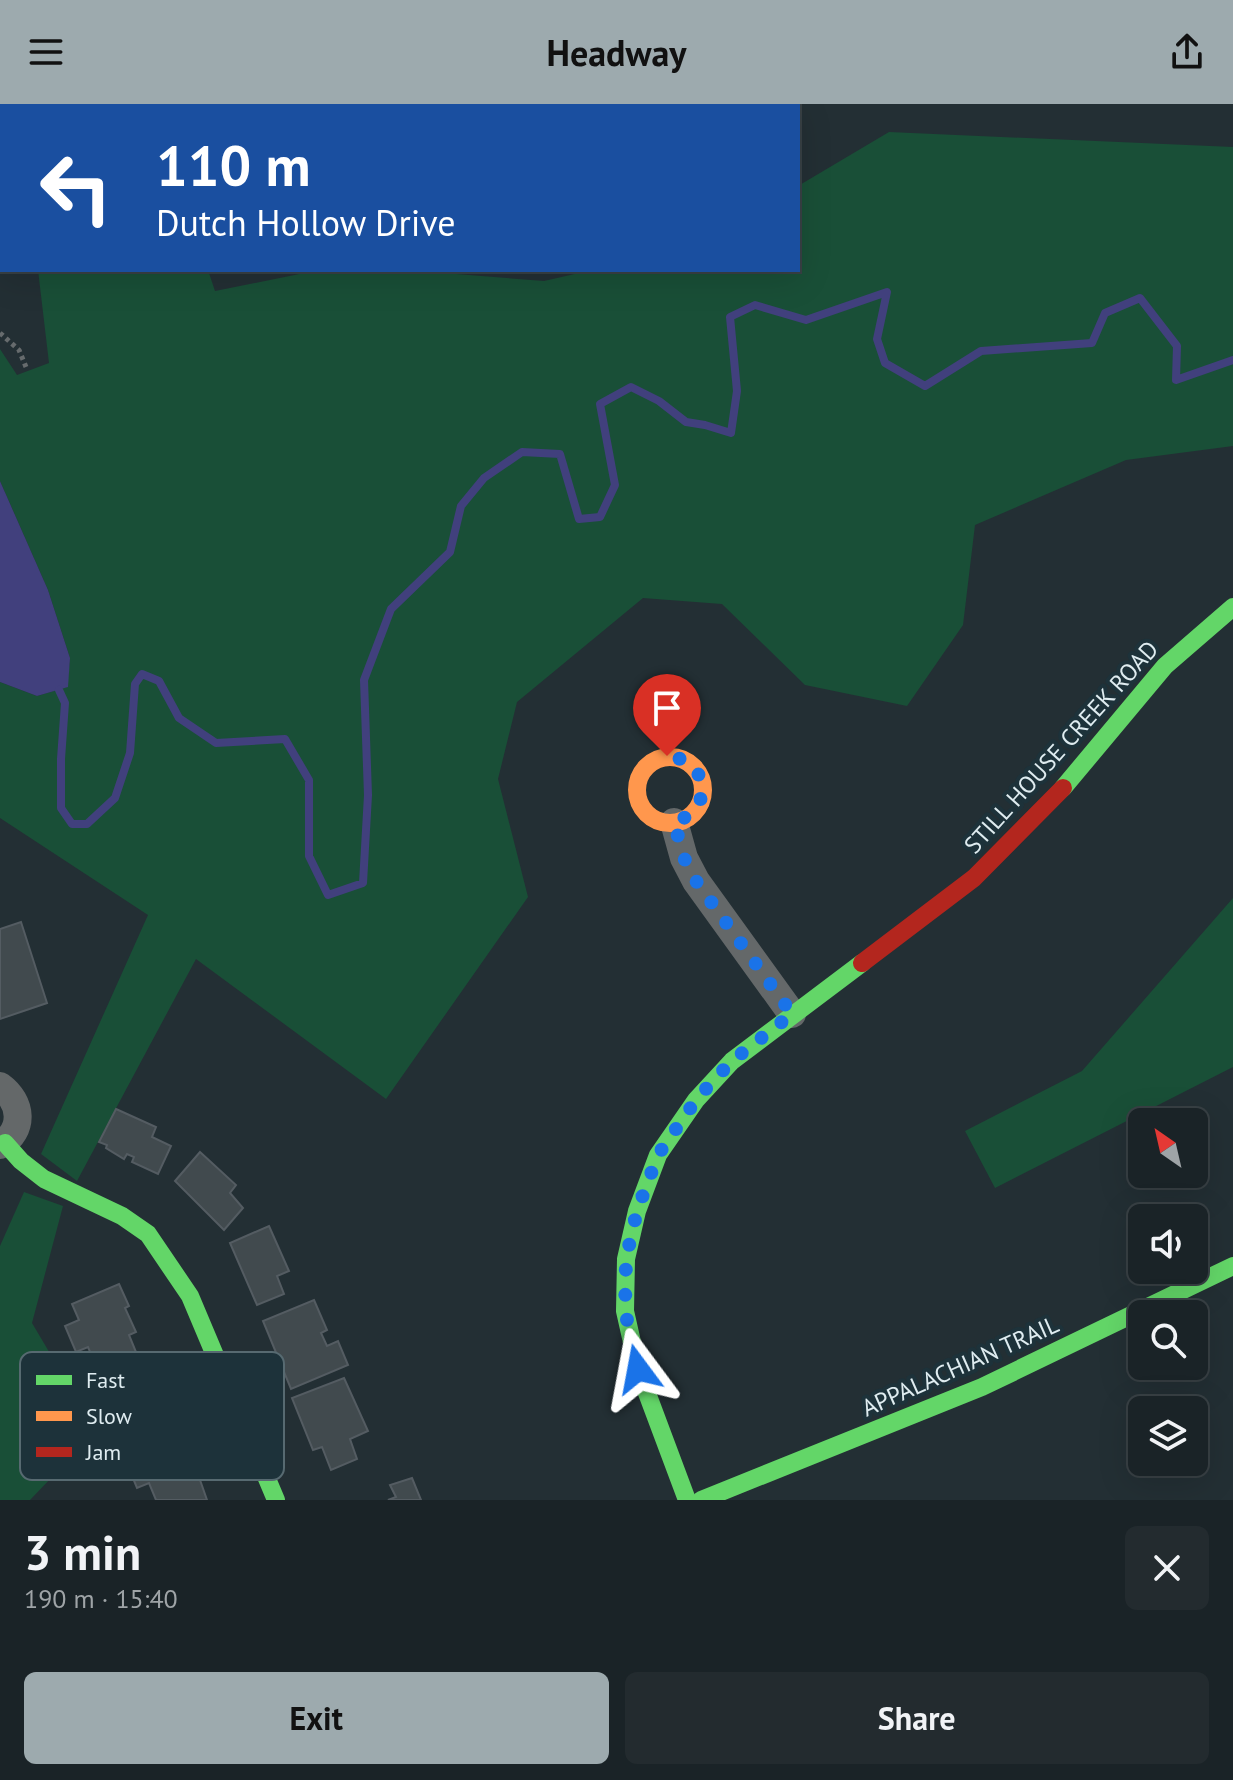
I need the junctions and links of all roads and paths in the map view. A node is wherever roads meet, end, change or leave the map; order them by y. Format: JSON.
{"nodes":[{"id":1,"x":0,"y":333,"type":"edge"},
{"id":2,"x":26,"y":367,"type":"dead end"},
{"id":3,"x":1233,"y":607,"type":"edge"},
{"id":4,"x":674,"y":822,"type":"dead end"},
{"id":5,"x":792,"y":1014,"type":"junction"},
{"id":6,"x":0,"y":1086,"type":"edge"},
{"id":7,"x":2,"y":1144,"type":"edge"},
{"id":8,"x":1233,"y":1266,"type":"edge"},
{"id":9,"x":214,"y":1352,"type":"edge"},
{"id":10,"x":268,"y":1480,"type":"edge"},
{"id":11,"x":276,"y":1500,"type":"edge"},
{"id":12,"x":687,"y":1500,"type":"edge"},
{"id":13,"x":701,"y":1500,"type":"edge"}],
"edges":[{"from":1,"to":2,"type":"path"},
{"from":3,"to":5,"type":"street","name":"STILL HOUSE CREEK ROAD"},
{"from":4,"to":5,"type":"street"},
{"from":5,"to":12,"type":"street","name":"STILL HOUSE CREEK ROAD"},
{"from":6,"to":7,"type":"street"},
{"from":7,"to":9,"type":"street"},
{"from":8,"to":13,"type":"street","name":"APPALACHIAN TRAIL"},
{"from":10,"to":11,"type":"street"}]}
